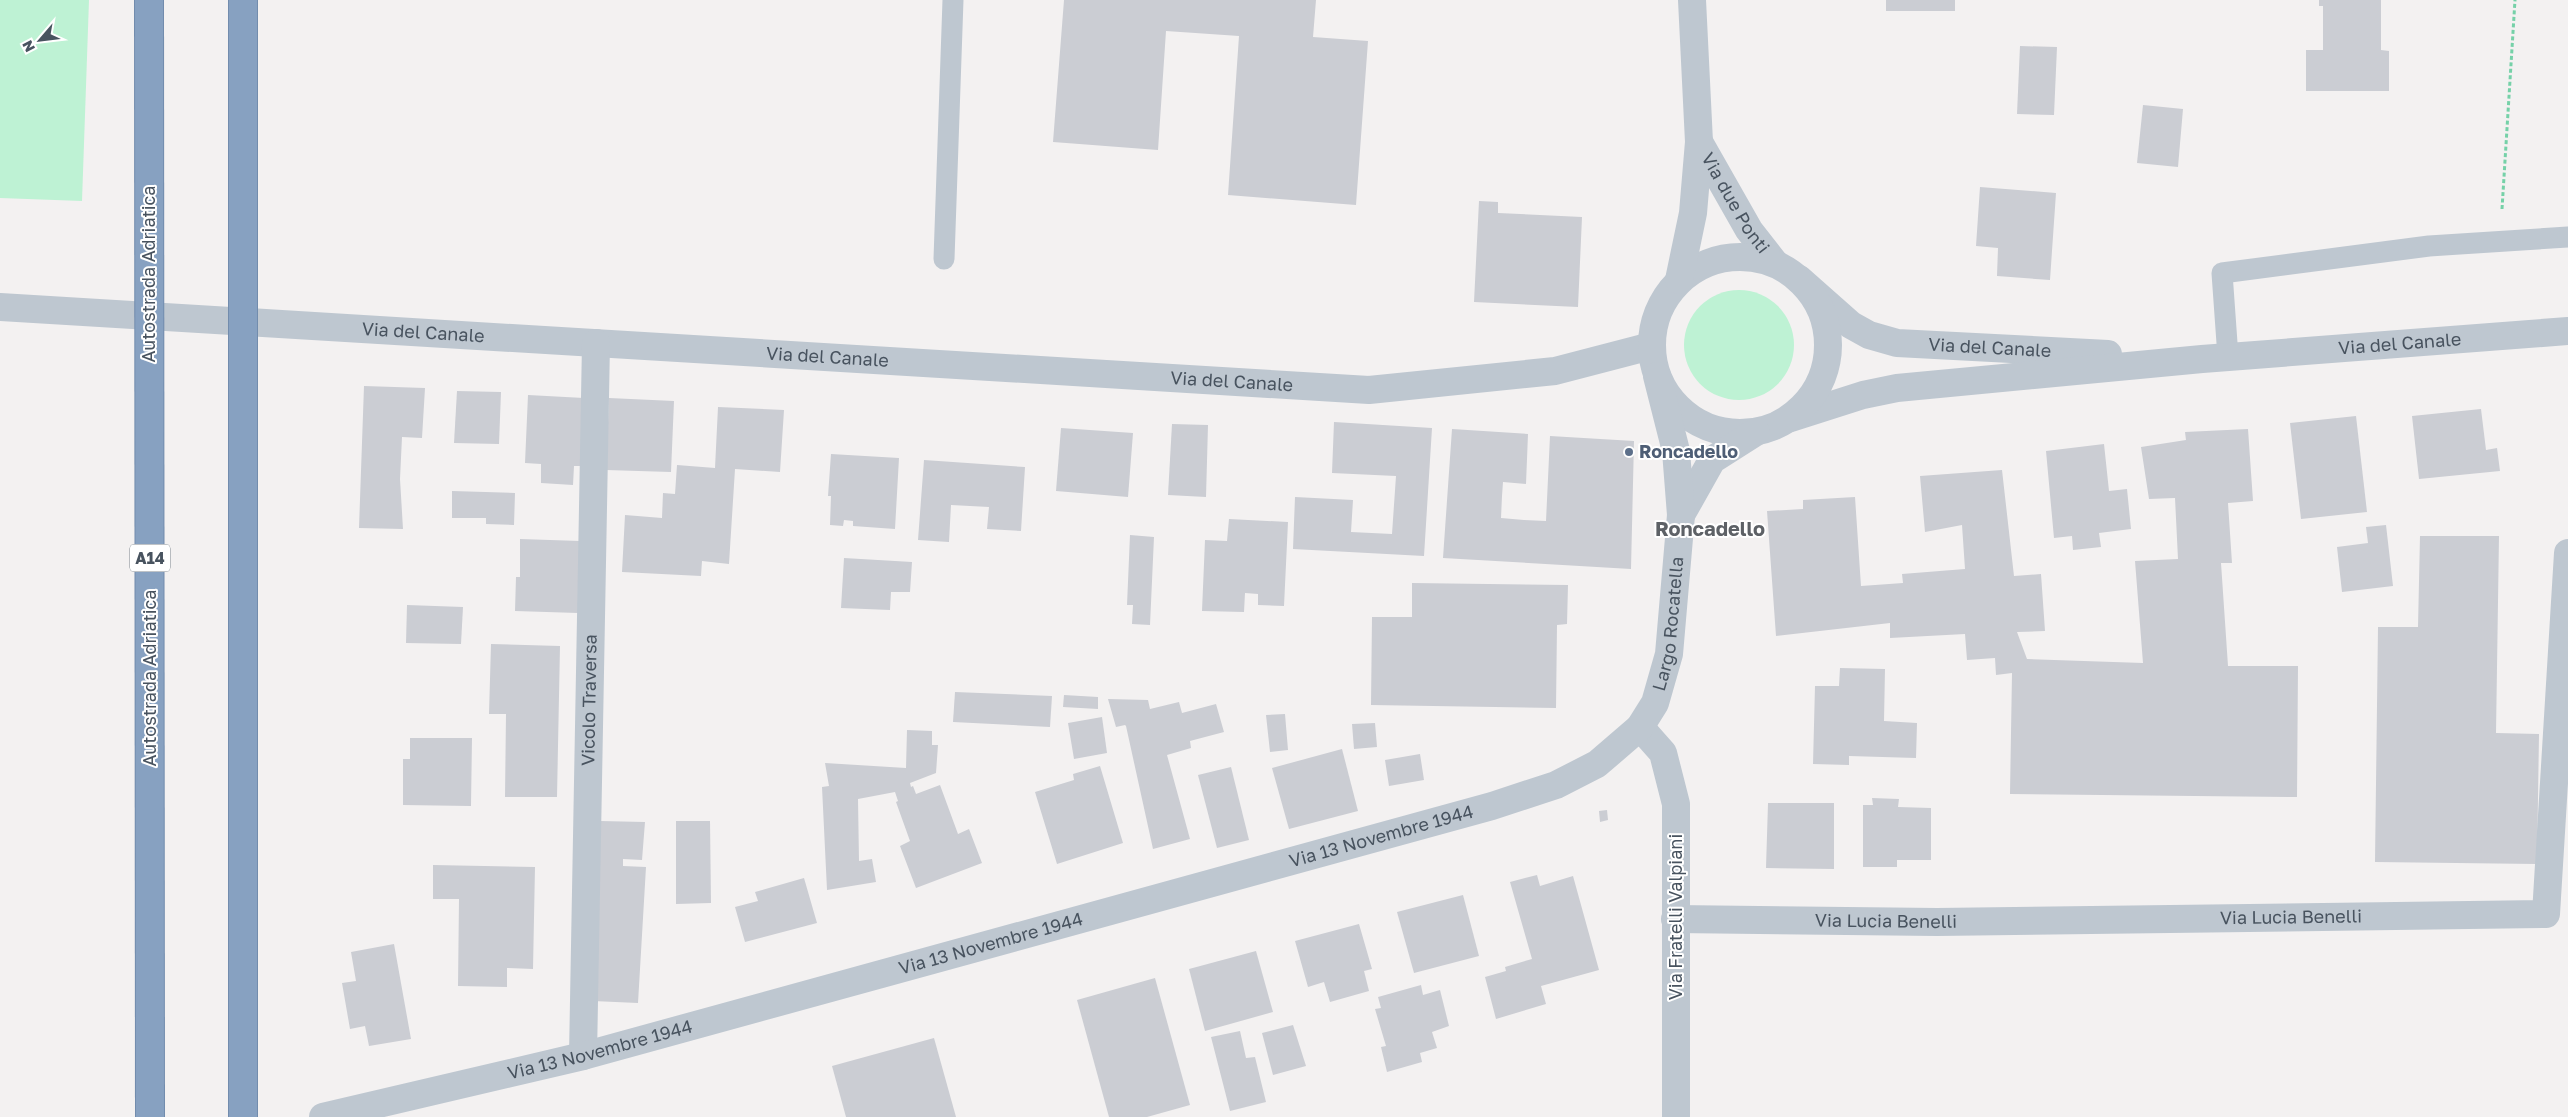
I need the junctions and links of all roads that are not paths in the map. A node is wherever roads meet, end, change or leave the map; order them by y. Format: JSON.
{"nodes":[{"id":1,"x":149,"y":0,"type":"edge"},
{"id":2,"x":242,"y":0,"type":"edge"},
{"id":3,"x":953,"y":0,"type":"edge"},
{"id":4,"x":1692,"y":0,"type":"edge"},
{"id":5,"x":1699,"y":142,"type":"junction"},
{"id":6,"x":2568,"y":237,"type":"edge"},
{"id":7,"x":944,"y":259,"type":"dead end"},
{"id":8,"x":1774,"y":262,"type":"junction"},
{"id":9,"x":1799,"y":279,"type":"junction"},
{"id":10,"x":1679,"y":280,"type":"junction"},
{"id":11,"x":0,"y":307,"type":"edge"},
{"id":12,"x":2568,"y":331,"type":"edge"},
{"id":13,"x":596,"y":344,"type":"junction"},
{"id":14,"x":1651,"y":346,"type":"junction"},
{"id":15,"x":2215,"y":358,"type":"junction"},
{"id":16,"x":1657,"y":376,"type":"junction"},
{"id":17,"x":1791,"y":418,"type":"junction"},
{"id":18,"x":1756,"y":432,"type":"junction"},
{"id":19,"x":1681,"y":515,"type":"junction"},
{"id":20,"x":2568,"y":553,"type":"edge"},
{"id":21,"x":1640,"y":727,"type":"junction"},
{"id":22,"x":1675,"y":920,"type":"junction"},
{"id":23,"x":583,"y":1056,"type":"junction"},
{"id":24,"x":150,"y":1117,"type":"edge"},
{"id":25,"x":243,"y":1117,"type":"edge"},
{"id":26,"x":323,"y":1117,"type":"edge"},
{"id":27,"x":1676,"y":1117,"type":"edge"}],
"edges":[{"from":1,"to":24,"type":"highway","name":"Autostrada Adriatica","number":"A14","bridge":true},
{"from":2,"to":25,"type":"highway","bridge":true},
{"from":3,"to":7,"type":"lane"},
{"from":4,"to":5,"type":"street","name":"Via due Ponti"},
{"from":5,"to":8,"type":"street","name":"Via due Ponti"},
{"from":5,"to":10,"type":"street","name":"Via due Ponti"},
{"from":6,"to":15,"type":"lane"},
{"from":8,"to":9,"type":"street"},
{"from":8,"to":10,"type":"street"},
{"from":9,"to":15,"type":"street","name":"Via del Canale"},
{"from":9,"to":17,"type":"street"},
{"from":10,"to":14,"type":"street"},
{"from":11,"to":13,"type":"street","name":"Via del Canale"},
{"from":12,"to":15,"type":"street","name":"Via del Canale"},
{"from":13,"to":14,"type":"street","name":"Via del Canale"},
{"from":13,"to":23,"type":"street","name":"Vicolo Traversa"},
{"from":14,"to":16,"type":"street"},
{"from":15,"to":17,"type":"street","name":"Via del Canale"},
{"from":16,"to":18,"type":"street"},
{"from":16,"to":19,"type":"street","name":"Largo Rocatella"},
{"from":17,"to":18,"type":"street"},
{"from":18,"to":19,"type":"street"},
{"from":19,"to":21,"type":"street","name":"Largo Rocatella"},
{"from":20,"to":22,"type":"street","name":"Via Lucia Benelli"},
{"from":21,"to":22,"type":"street","name":"Via Fratelli Valpiani"},
{"from":21,"to":23,"type":"street","name":"Via 13 Novembre 1944"},
{"from":22,"to":27,"type":"street","name":"Via Fratelli Valpiani"},
{"from":23,"to":26,"type":"street","name":"Via 13 Novembre 1944"}]}
